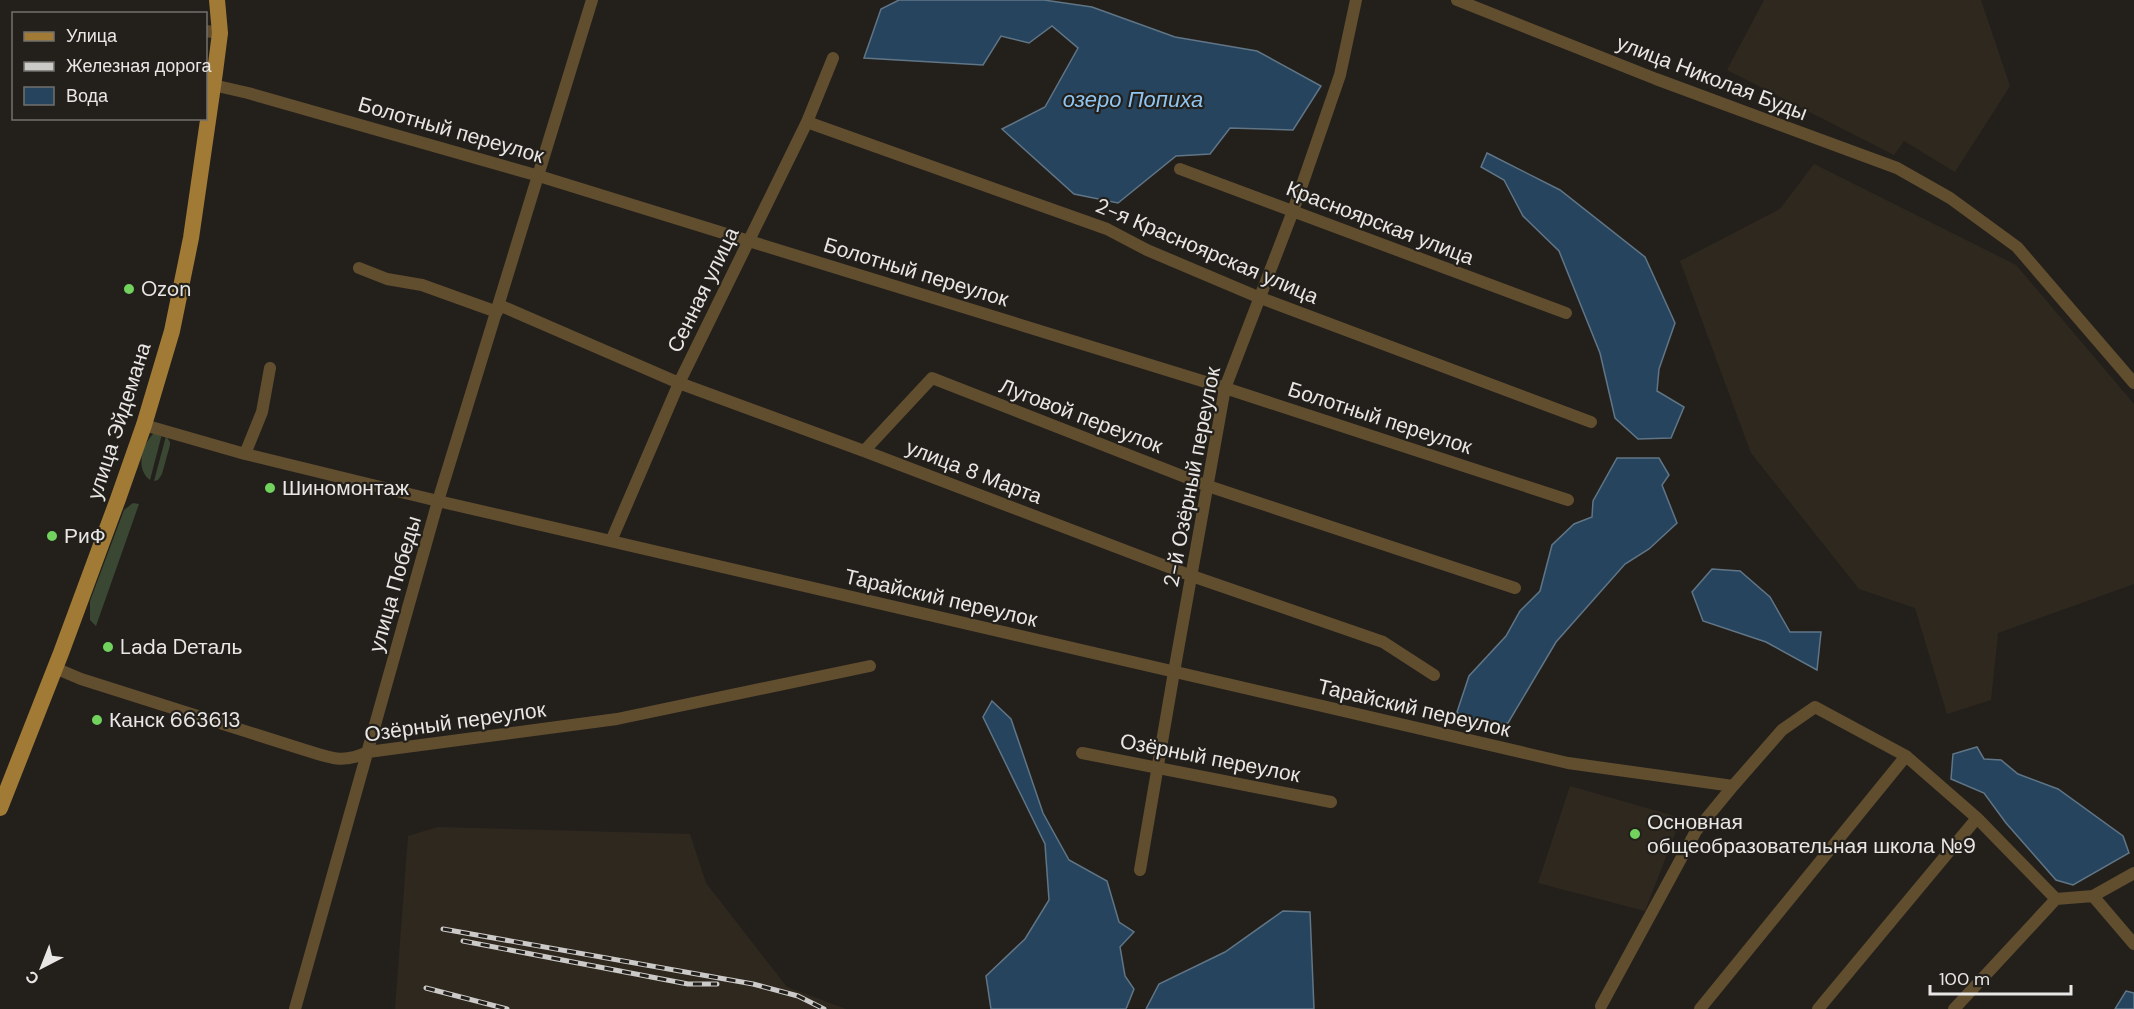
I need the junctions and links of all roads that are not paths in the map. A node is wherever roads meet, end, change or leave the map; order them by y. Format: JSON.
{"nodes":[{"id":1,"x":217,"y":0,"type":"edge"},
{"id":2,"x":230,"y":0,"type":"edge"},
{"id":3,"x":592,"y":0,"type":"edge"},
{"id":4,"x":1356,"y":0,"type":"edge"},
{"id":5,"x":1457,"y":0,"type":"edge"},
{"id":6,"x":212,"y":32,"type":"edge"},
{"id":7,"x":833,"y":58,"type":"dead end"},
{"id":8,"x":213,"y":85,"type":"junction"},
{"id":9,"x":807,"y":122,"type":"junction"},
{"id":10,"x":1180,"y":169,"type":"dead end"},
{"id":11,"x":539,"y":176,"type":"junction"},
{"id":12,"x":1293,"y":211,"type":"junction"},
{"id":13,"x":748,"y":241,"type":"junction"},
{"id":14,"x":359,"y":268,"type":"dead end"},
{"id":15,"x":1258,"y":297,"type":"junction"},
{"id":16,"x":498,"y":309,"type":"junction"},
{"id":17,"x":1566,"y":313,"type":"dead end"},
{"id":18,"x":270,"y":368,"type":"dead end"},
{"id":19,"x":679,"y":383,"type":"junction"},
{"id":20,"x":2134,"y":383,"type":"edge"},
{"id":21,"x":1225,"y":388,"type":"junction"},
{"id":22,"x":1591,"y":422,"type":"dead end"},
{"id":23,"x":144,"y":425,"type":"junction"},
{"id":24,"x":864,"y":451,"type":"junction"},
{"id":25,"x":245,"y":454,"type":"junction"},
{"id":26,"x":1208,"y":486,"type":"junction"},
{"id":27,"x":1568,"y":500,"type":"dead end"},
{"id":28,"x":438,"y":501,"type":"junction"},
{"id":29,"x":611,"y":541,"type":"junction"},
{"id":30,"x":1192,"y":576,"type":"junction"},
{"id":31,"x":1515,"y":588,"type":"dead end"},
{"id":32,"x":870,"y":666,"type":"dead end"},
{"id":33,"x":55,"y":668,"type":"junction"},
{"id":34,"x":1173,"y":672,"type":"junction"},
{"id":35,"x":1434,"y":675,"type":"dead end"},
{"id":36,"x":368,"y":752,"type":"junction"},
{"id":37,"x":1082,"y":753,"type":"dead end"},
{"id":38,"x":1906,"y":756,"type":"junction"},
{"id":39,"x":1158,"y":767,"type":"junction"},
{"id":40,"x":1733,"y":786,"type":"junction"},
{"id":41,"x":1331,"y":802,"type":"dead end"},
{"id":42,"x":0,"y":808,"type":"edge"},
{"id":43,"x":1977,"y":818,"type":"junction"},
{"id":44,"x":1140,"y":870,"type":"dead end"},
{"id":45,"x":2134,"y":873,"type":"edge"},
{"id":46,"x":2093,"y":896,"type":"junction"},
{"id":47,"x":2056,"y":899,"type":"junction"},
{"id":48,"x":2134,"y":944,"type":"edge"},
{"id":49,"x":1601,"y":1006,"type":"dead end"},
{"id":50,"x":294,"y":1009,"type":"edge"},
{"id":51,"x":1700,"y":1009,"type":"edge"},
{"id":52,"x":1818,"y":1009,"type":"edge"},
{"id":53,"x":1954,"y":1009,"type":"edge"}],
"edges":[{"from":1,"to":6,"type":"main road"},
{"from":2,"to":6,"type":"main road"},
{"from":3,"to":11,"type":"street","name":"улица Победы"},
{"from":4,"to":12,"type":"street","name":"2-й Озёрный переулок"},
{"from":5,"to":20,"type":"street","name":"улица Николая Буды"},
{"from":6,"to":8,"type":"main road","name":"улица Эйдемана"},
{"from":7,"to":9,"type":"street","name":"Сенная улица"},
{"from":8,"to":11,"type":"street","name":"Болотный переулок"},
{"from":8,"to":23,"type":"main road","name":"улица Эйдемана"},
{"from":9,"to":13,"type":"street","name":"Сенная улица"},
{"from":9,"to":15,"type":"street","name":"2-я Красноярская улица"},
{"from":10,"to":12,"type":"street","name":"Красноярская улица"},
{"from":11,"to":13,"type":"street","name":"Болотный переулок"},
{"from":11,"to":16,"type":"street","name":"улица Победы"},
{"from":12,"to":15,"type":"street","name":"2-й Озёрный переулок"},
{"from":12,"to":17,"type":"street","name":"Красноярская улица"},
{"from":13,"to":19,"type":"street","name":"Сенная улица"},
{"from":13,"to":21,"type":"street","name":"Болотный переулок"},
{"from":14,"to":16,"type":"street","name":"улица 8 Марта"},
{"from":15,"to":21,"type":"street","name":"2-й Озёрный переулок"},
{"from":15,"to":22,"type":"street","name":"2-я Красноярская улица"},
{"from":16,"to":19,"type":"street","name":"улица 8 Марта"},
{"from":16,"to":28,"type":"street","name":"улица Победы"},
{"from":18,"to":25,"type":"street"},
{"from":19,"to":24,"type":"street","name":"улица 8 Марта"},
{"from":19,"to":29,"type":"street","name":"Сенная улица"},
{"from":21,"to":26,"type":"street","name":"2-й Озёрный переулок"},
{"from":21,"to":27,"type":"street","name":"Болотный переулок"},
{"from":23,"to":25,"type":"street","name":"Тарайский переулок"},
{"from":23,"to":33,"type":"main road","name":"улица Эйдемана"},
{"from":24,"to":26,"type":"street","name":"Луговой переулок"},
{"from":24,"to":30,"type":"street","name":"улица 8 Марта"},
{"from":25,"to":28,"type":"street","name":"Тарайский переулок"},
{"from":26,"to":30,"type":"street","name":"2-й Озёрный переулок"},
{"from":26,"to":31,"type":"street","name":"Луговой переулок"},
{"from":28,"to":29,"type":"street","name":"Тарайский переулок"},
{"from":28,"to":36,"type":"street","name":"улица Победы"},
{"from":29,"to":34,"type":"street","name":"Тарайский переулок"},
{"from":30,"to":34,"type":"street","name":"2-й Озёрный переулок"},
{"from":30,"to":35,"type":"street","name":"улица 8 Марта"},
{"from":32,"to":36,"type":"street","name":"Озёрный переулок"},
{"from":33,"to":36,"type":"street","name":"Озёрный переулок"},
{"from":33,"to":42,"type":"main road","name":"улица Эйдемана"},
{"from":34,"to":39,"type":"street","name":"2-й Озёрный переулок"},
{"from":34,"to":40,"type":"street","name":"Тарайский переулок"},
{"from":36,"to":50,"type":"street","name":"улица Победы"},
{"from":37,"to":39,"type":"street","name":"Озёрный переулок"},
{"from":38,"to":40,"type":"street"},
{"from":38,"to":43,"type":"street"},
{"from":38,"to":51,"type":"street"},
{"from":39,"to":41,"type":"street","name":"Озёрный переулок"},
{"from":39,"to":44,"type":"street","name":"2-й Озёрный переулок"},
{"from":40,"to":49,"type":"street"},
{"from":43,"to":47,"type":"street"},
{"from":43,"to":52,"type":"street"},
{"from":45,"to":46,"type":"street"},
{"from":46,"to":47,"type":"street"},
{"from":46,"to":48,"type":"street"},
{"from":47,"to":53,"type":"street"}]}
